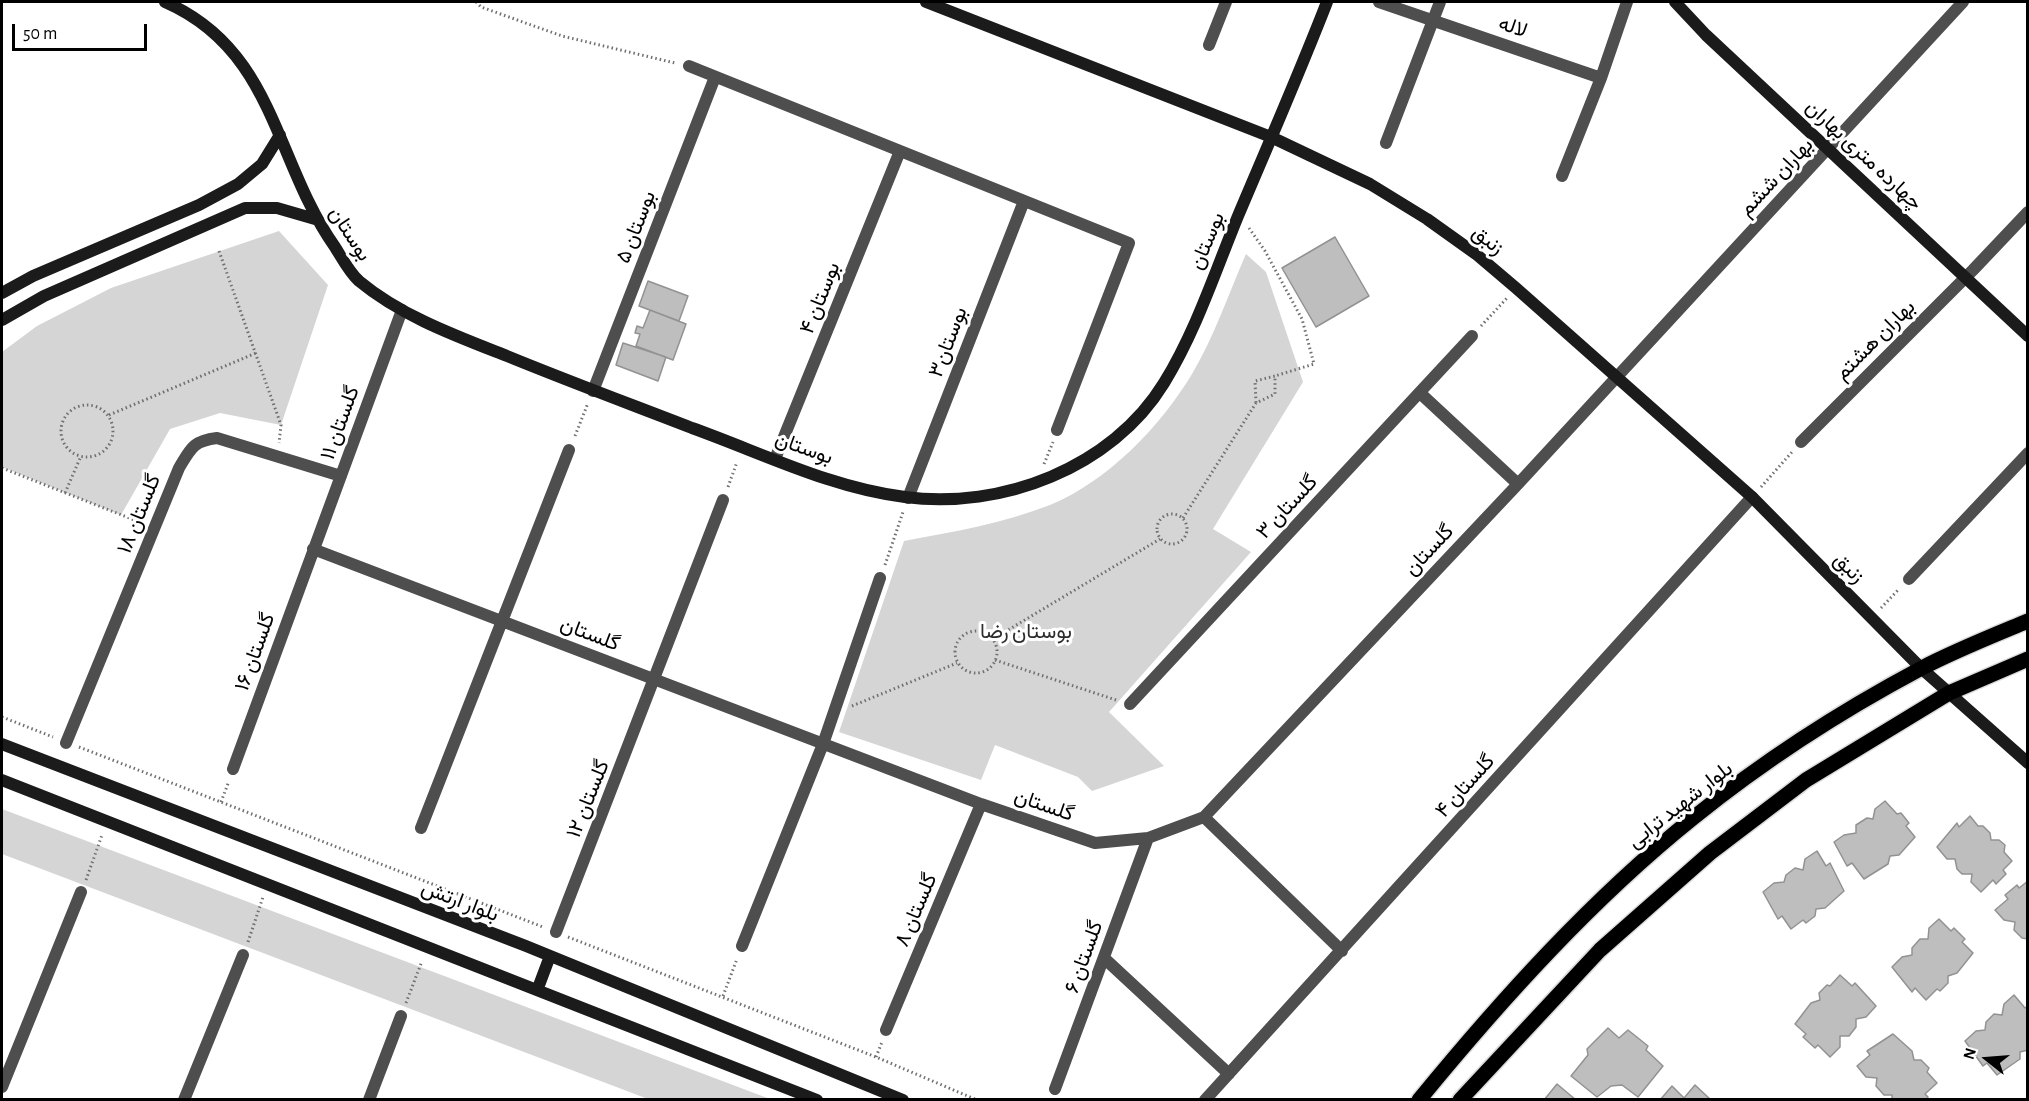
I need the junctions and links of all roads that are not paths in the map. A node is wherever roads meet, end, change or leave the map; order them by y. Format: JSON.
{"nodes":[{"id":1,"x":165,"y":2,"type":"edge"},
{"id":2,"x":926,"y":2,"type":"edge"},
{"id":3,"x":1226,"y":2,"type":"edge"},
{"id":4,"x":1327,"y":2,"type":"edge"},
{"id":5,"x":1379,"y":2,"type":"edge"},
{"id":6,"x":1440,"y":2,"type":"edge"},
{"id":7,"x":1627,"y":2,"type":"edge"},
{"id":8,"x":1675,"y":2,"type":"edge"},
{"id":9,"x":1963,"y":2,"type":"edge"},
{"id":10,"x":1433,"y":20,"type":"junction"},
{"id":11,"x":1209,"y":45,"type":"dead end"},
{"id":12,"x":689,"y":66,"type":"road end"},
{"id":13,"x":715,"y":77,"type":"junction"},
{"id":14,"x":1601,"y":78,"type":"junction"},
{"id":15,"x":280,"y":135,"type":"junction"},
{"id":16,"x":1271,"y":137,"type":"junction"},
{"id":17,"x":1386,"y":143,"type":"dead end"},
{"id":18,"x":1829,"y":149,"type":"junction"},
{"id":19,"x":900,"y":151,"type":"junction"},
{"id":20,"x":1562,"y":176,"type":"dead end"},
{"id":21,"x":1024,"y":201,"type":"junction"},
{"id":22,"x":199,"y":205,"type":"junction"},
{"id":23,"x":2028,"y":212,"type":"edge"},
{"id":24,"x":315,"y":219,"type":"junction"},
{"id":25,"x":210,"y":224,"type":"junction"},
{"id":26,"x":1967,"y":277,"type":"junction"},
{"id":27,"x":2,"y":293,"type":"edge"},
{"id":28,"x":402,"y":310,"type":"junction"},
{"id":29,"x":2,"y":320,"type":"edge"},
{"id":30,"x":1472,"y":336,"type":"road end"},
{"id":31,"x":2028,"y":336,"type":"edge"},
{"id":32,"x":1616,"y":378,"type":"junction"},
{"id":33,"x":593,"y":391,"type":"junction"},
{"id":34,"x":1420,"y":393,"type":"junction"},
{"id":35,"x":1057,"y":430,"type":"road end"},
{"id":36,"x":1801,"y":442,"type":"road end"},
{"id":37,"x":569,"y":450,"type":"road end"},
{"id":38,"x":2028,"y":453,"type":"edge"},
{"id":39,"x":775,"y":459,"type":"junction"},
{"id":40,"x":341,"y":476,"type":"junction"},
{"id":41,"x":1518,"y":484,"type":"junction"},
{"id":42,"x":1752,"y":497,"type":"junction"},
{"id":43,"x":908,"y":498,"type":"junction"},
{"id":44,"x":723,"y":500,"type":"road end"},
{"id":45,"x":313,"y":549,"type":"junction"},
{"id":46,"x":880,"y":578,"type":"road end"},
{"id":47,"x":1909,"y":579,"type":"road end"},
{"id":48,"x":2028,"y":621,"type":"edge"},
{"id":49,"x":502,"y":622,"type":"junction"},
{"id":50,"x":2028,"y":659,"type":"edge"},
{"id":51,"x":1921,"y":668,"type":"junction"},
{"id":52,"x":655,"y":680,"type":"junction"},
{"id":53,"x":1949,"y":693,"type":"junction"},
{"id":54,"x":1130,"y":704,"type":"road end"},
{"id":55,"x":66,"y":743,"type":"road end"},
{"id":56,"x":2,"y":744,"type":"edge"},
{"id":57,"x":823,"y":744,"type":"junction"},
{"id":58,"x":2028,"y":763,"type":"edge"},
{"id":59,"x":233,"y":769,"type":"road end"},
{"id":60,"x":2,"y":780,"type":"edge"},
{"id":61,"x":981,"y":804,"type":"junction"},
{"id":62,"x":1204,"y":817,"type":"junction"},
{"id":63,"x":421,"y":828,"type":"dead end"},
{"id":64,"x":1148,"y":838,"type":"junction"},
{"id":65,"x":81,"y":892,"type":"road end"},
{"id":66,"x":556,"y":932,"type":"road end"},
{"id":67,"x":742,"y":946,"type":"road end"},
{"id":68,"x":1342,"y":951,"type":"junction"},
{"id":69,"x":243,"y":955,"type":"road end"},
{"id":70,"x":550,"y":956,"type":"junction"},
{"id":71,"x":1104,"y":958,"type":"junction"},
{"id":72,"x":538,"y":988,"type":"junction"},
{"id":73,"x":401,"y":1016,"type":"road end"},
{"id":74,"x":886,"y":1030,"type":"dead end"},
{"id":75,"x":1229,"y":1074,"type":"junction"},
{"id":76,"x":2,"y":1087,"type":"edge"},
{"id":77,"x":1055,"y":1089,"type":"dead end"},
{"id":78,"x":184,"y":1100,"type":"edge"},
{"id":79,"x":369,"y":1100,"type":"edge"},
{"id":80,"x":817,"y":1100,"type":"edge"},
{"id":81,"x":903,"y":1100,"type":"edge"},
{"id":82,"x":1205,"y":1100,"type":"edge"},
{"id":83,"x":1419,"y":1100,"type":"edge"},
{"id":84,"x":1460,"y":1100,"type":"edge"}],
"edges":[{"from":1,"to":15,"type":"street","name":"بوستان"},
{"from":2,"to":16,"type":"street","name":"زنبق"},
{"from":3,"to":11,"type":"street"},
{"from":4,"to":16,"type":"street","name":"بوستان"},
{"from":5,"to":10,"type":"street","name":"لاله"},
{"from":6,"to":10,"type":"street"},
{"from":7,"to":14,"type":"street"},
{"from":8,"to":18,"type":"street","name":"چهارده متری بهاران"},
{"from":9,"to":18,"type":"street","name":"بهاران ششم"},
{"from":10,"to":14,"type":"street","name":"لاله"},
{"from":10,"to":17,"type":"street"},
{"from":12,"to":13,"type":"street"},
{"from":13,"to":19,"type":"street"},
{"from":13,"to":33,"type":"street","name":"بوستان ۵"},
{"from":14,"to":20,"type":"street"},
{"from":15,"to":22,"type":"street"},
{"from":15,"to":24,"type":"street","name":"بوستان"},
{"from":16,"to":32,"type":"street","name":"زنبق"},
{"from":16,"to":43,"type":"street","name":"بوستان"},
{"from":18,"to":26,"type":"street","name":"چهارده متری بهاران"},
{"from":18,"to":32,"type":"street","name":"بهاران ششم"},
{"from":19,"to":21,"type":"street"},
{"from":19,"to":39,"type":"street","name":"بوستان ۴"},
{"from":21,"to":35,"type":"street"},
{"from":21,"to":43,"type":"street","name":"بوستان۳"},
{"from":22,"to":25,"type":"street"},
{"from":22,"to":27,"type":"street"},
{"from":23,"to":26,"type":"street","name":"بهاران هشتم"},
{"from":24,"to":25,"type":"street"},
{"from":24,"to":28,"type":"street","name":"بوستان"},
{"from":25,"to":29,"type":"street"},
{"from":26,"to":31,"type":"street","name":"چهارده متری بهاران"},
{"from":26,"to":36,"type":"street","name":"بهاران هشتم"},
{"from":28,"to":33,"type":"street","name":"بوستان"},
{"from":28,"to":40,"type":"street","name":"گلستان ۱۱"},
{"from":30,"to":34,"type":"street","name":"گلستان ۳"},
{"from":32,"to":41,"type":"street","name":"گلستان"},
{"from":32,"to":42,"type":"street","name":"زنبق"},
{"from":33,"to":39,"type":"street","name":"بوستان"},
{"from":34,"to":41,"type":"street"},
{"from":34,"to":54,"type":"street","name":"گلستان ۳"},
{"from":37,"to":49,"type":"street"},
{"from":38,"to":47,"type":"street"},
{"from":39,"to":43,"type":"street","name":"بوستان"},
{"from":40,"to":45,"type":"street","name":"گلستان ۱۱"},
{"from":40,"to":55,"type":"street","name":"گلستان ۱۸"},
{"from":41,"to":62,"type":"street","name":"گلستان"},
{"from":42,"to":51,"type":"street","name":"زنبق"},
{"from":42,"to":68,"type":"street","name":"گلستان ۴"},
{"from":44,"to":52,"type":"street","name":"گلستان ۱۲"},
{"from":45,"to":49,"type":"street","name":"گلستان"},
{"from":45,"to":59,"type":"street","name":"گلستان ۱۶"},
{"from":46,"to":57,"type":"street"},
{"from":48,"to":51,"type":"main road","name":"بلوار شهید ترابی"},
{"from":49,"to":52,"type":"street","name":"گلستان"},
{"from":49,"to":63,"type":"street"},
{"from":50,"to":53,"type":"main road"},
{"from":51,"to":53,"type":"street","name":"زنبق"},
{"from":51,"to":83,"type":"main road","name":"بلوار شهید ترابی"},
{"from":52,"to":57,"type":"street","name":"گلستان"},
{"from":52,"to":66,"type":"street","name":"گلستان ۱۲"},
{"from":53,"to":58,"type":"street","name":"زنبق"},
{"from":53,"to":84,"type":"main road"},
{"from":56,"to":70,"type":"street","name":"بلوار ارتش"},
{"from":57,"to":61,"type":"street","name":"گلستان"},
{"from":57,"to":67,"type":"street"},
{"from":60,"to":72,"type":"street"},
{"from":61,"to":64,"type":"street","name":"گلستان"},
{"from":61,"to":74,"type":"street","name":"گلستان ۸"},
{"from":62,"to":64,"type":"street","name":"گلستان"},
{"from":62,"to":68,"type":"street"},
{"from":64,"to":71,"type":"street","name":"گلستان ۶"},
{"from":65,"to":76,"type":"street"},
{"from":68,"to":75,"type":"street","name":"گلستان ۴"},
{"from":69,"to":78,"type":"street"},
{"from":70,"to":72,"type":"street"},
{"from":70,"to":81,"type":"street","name":"بلوار ارتش"},
{"from":71,"to":75,"type":"street"},
{"from":71,"to":77,"type":"street","name":"گلستان ۶"},
{"from":72,"to":80,"type":"street"},
{"from":73,"to":79,"type":"street"},
{"from":75,"to":82,"type":"street","name":"گلستان ۴"}]}
